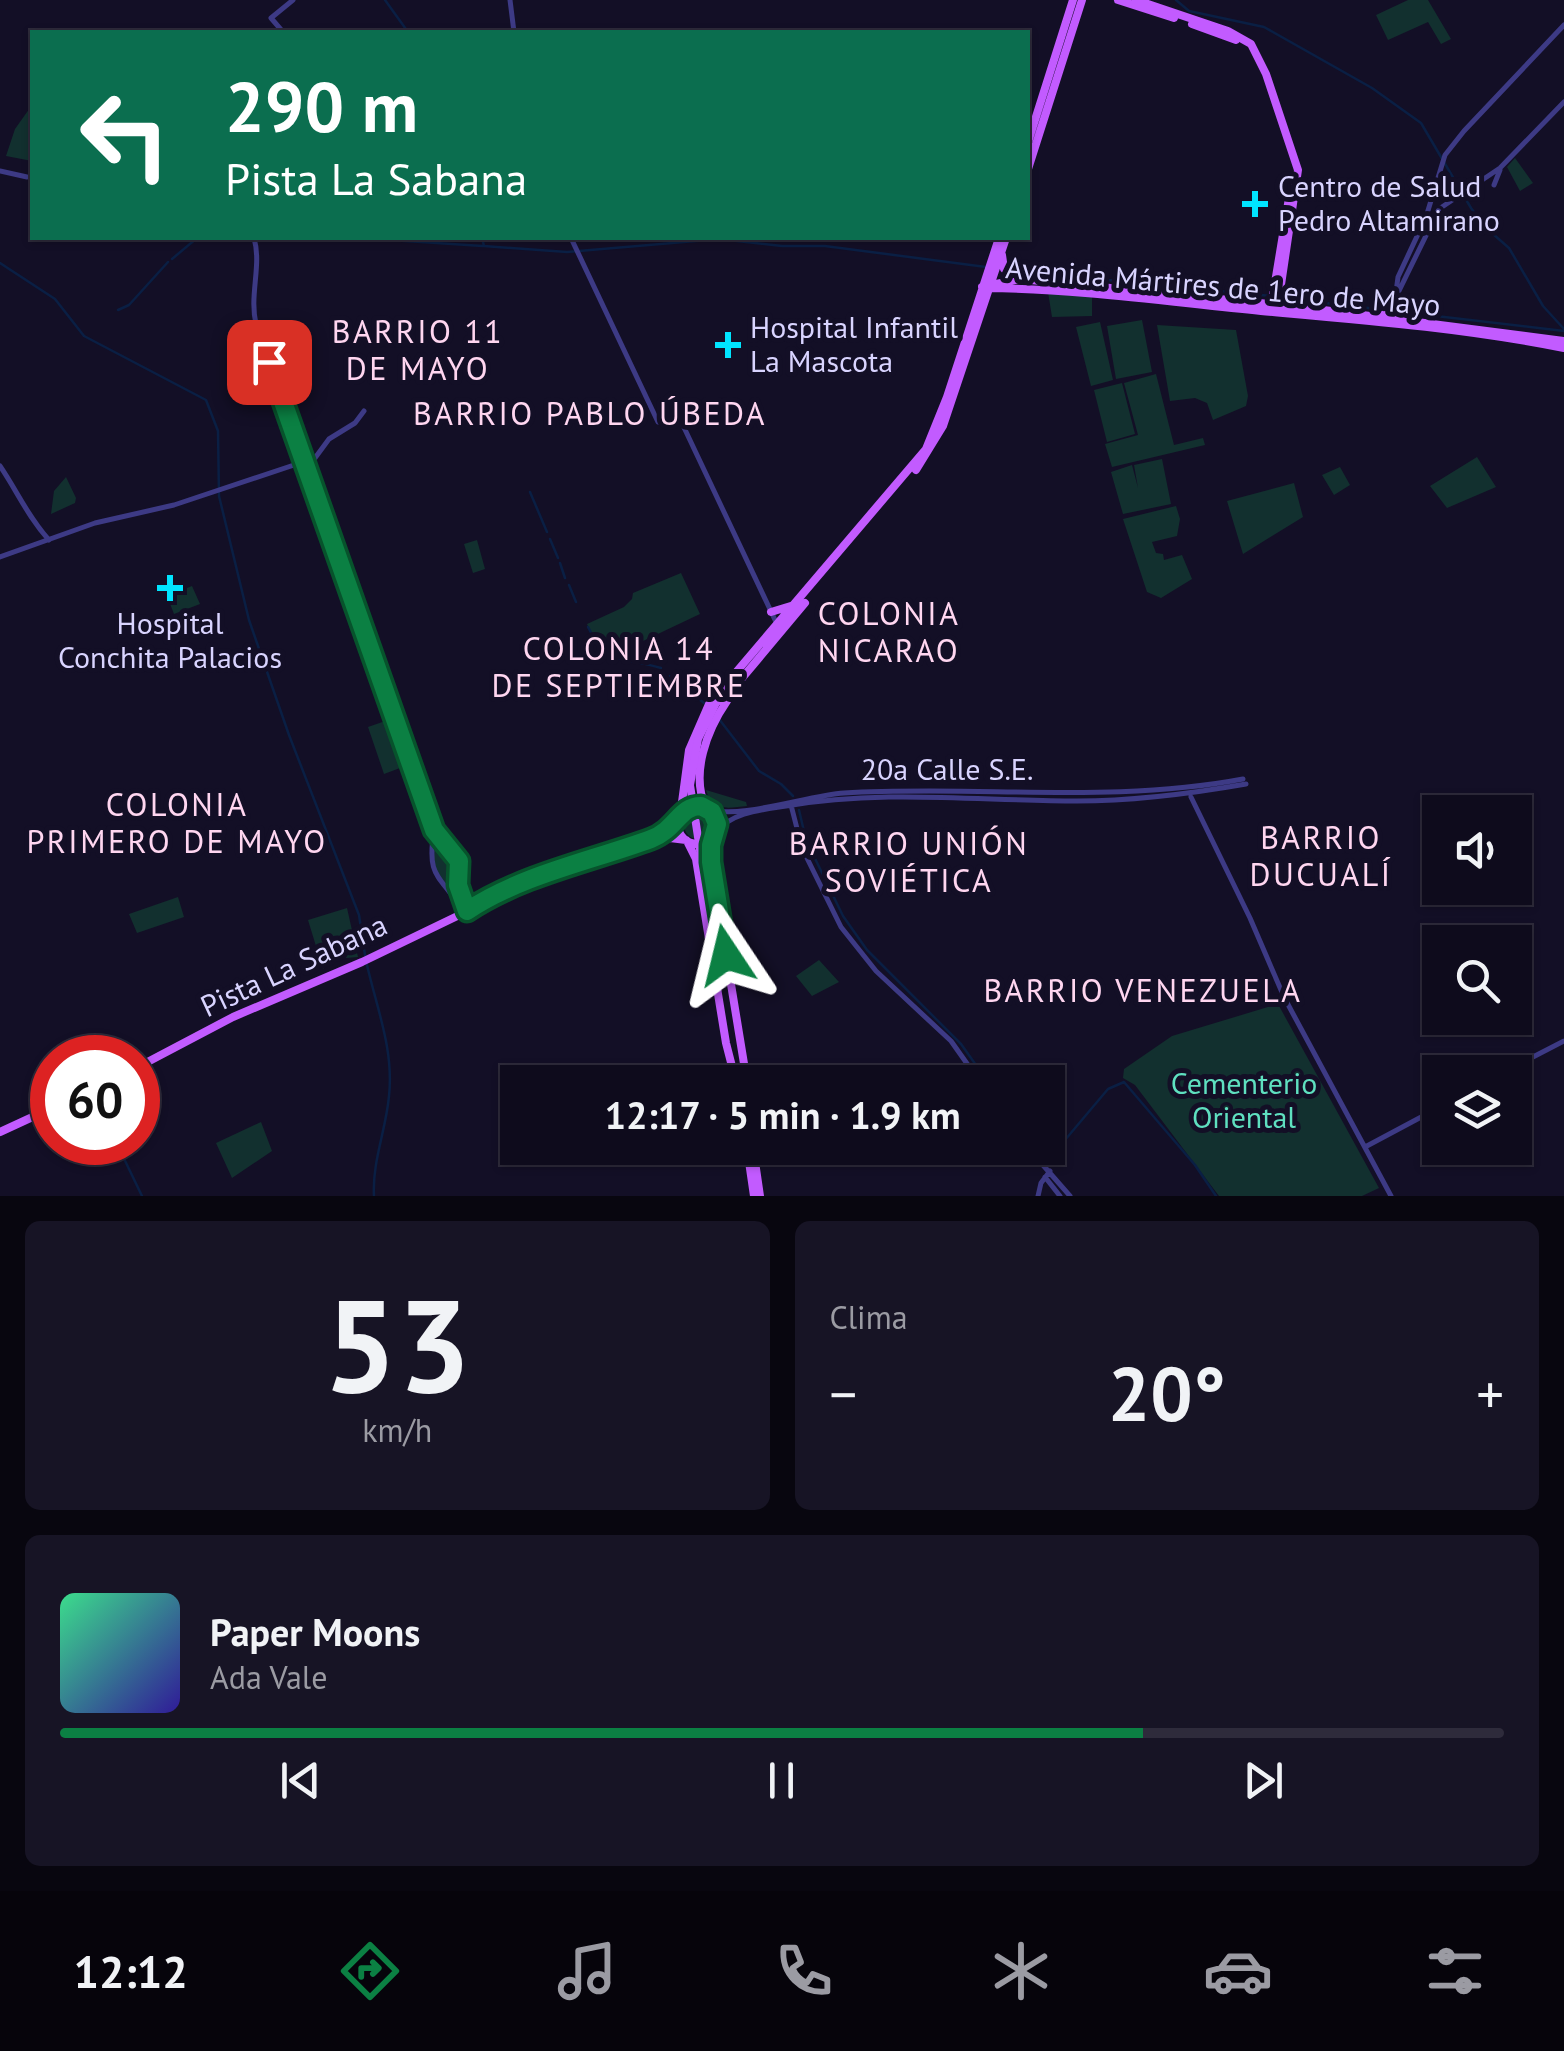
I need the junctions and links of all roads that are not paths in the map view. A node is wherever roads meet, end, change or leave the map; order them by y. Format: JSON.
{"nodes":[{"id":1,"x":293,"y":0,"type":"edge"},
{"id":2,"x":510,"y":0,"type":"edge"},
{"id":3,"x":1073,"y":0,"type":"edge"},
{"id":4,"x":1086,"y":0,"type":"edge"},
{"id":5,"x":1118,"y":0,"type":"edge"},
{"id":6,"x":1136,"y":0,"type":"edge"},
{"id":7,"x":1564,"y":25,"type":"edge"},
{"id":8,"x":281,"y":30,"type":"edge"},
{"id":9,"x":514,"y":30,"type":"edge"},
{"id":10,"x":1230,"y":38,"type":"junction"},
{"id":11,"x":1243,"y":38,"type":"junction"},
{"id":12,"x":1248,"y":47,"type":"junction"},
{"id":13,"x":1564,"y":102,"type":"edge"},
{"id":14,"x":1030,"y":136,"type":"edge"},
{"id":15,"x":1030,"y":163,"type":"edge"},
{"id":16,"x":1503,"y":165,"type":"junction"},
{"id":17,"x":0,"y":172,"type":"edge"},
{"id":18,"x":27,"y":177,"type":"dead end"},
{"id":19,"x":1494,"y":185,"type":"dead end"},
{"id":20,"x":1433,"y":194,"type":"junction"},
{"id":21,"x":1446,"y":203,"type":"junction"},
{"id":22,"x":1429,"y":208,"type":"junction"},
{"id":23,"x":1428,"y":226,"type":"junction"},
{"id":24,"x":254,"y":240,"type":"edge"},
{"id":25,"x":572,"y":240,"type":"edge"},
{"id":26,"x":1001,"y":240,"type":"edge"},
{"id":27,"x":1002,"y":240,"type":"edge"},
{"id":28,"x":1002,"y":250,"type":"junction"},
{"id":29,"x":1020,"y":279,"type":"junction"},
{"id":30,"x":988,"y":286,"type":"junction"},
{"id":31,"x":1007,"y":287,"type":"junction"},
{"id":32,"x":1275,"y":302,"type":"junction"},
{"id":33,"x":984,"y":303,"type":"junction"},
{"id":34,"x":1394,"y":312,"type":"junction"},
{"id":35,"x":1564,"y":344,"type":"edge"},
{"id":36,"x":364,"y":411,"type":"dead end"},
{"id":37,"x":305,"y":462,"type":"junction"},
{"id":38,"x":0,"y":466,"type":"edge"},
{"id":39,"x":49,"y":540,"type":"junction"},
{"id":40,"x":0,"y":557,"type":"edge"},
{"id":41,"x":798,"y":603,"type":"junction"},
{"id":42,"x":771,"y":612,"type":"junction"},
{"id":43,"x":778,"y":626,"type":"junction"},
{"id":44,"x":749,"y":669,"type":"junction"},
{"id":45,"x":732,"y":680,"type":"junction"},
{"id":46,"x":720,"y":701,"type":"junction"},
{"id":47,"x":1190,"y":792,"type":"junction"},
{"id":48,"x":1201,"y":793,"type":"junction"},
{"id":49,"x":906,"y":795,"type":"junction"},
{"id":50,"x":1143,"y":798,"type":"junction"},
{"id":51,"x":898,"y":804,"type":"dead end"},
{"id":52,"x":791,"y":805,"type":"junction"},
{"id":53,"x":1139,"y":806,"type":"dead end"},
{"id":54,"x":1196,"y":806,"type":"junction"},
{"id":55,"x":708,"y":808,"type":"junction"},
{"id":56,"x":680,"y":818,"type":"junction"},
{"id":57,"x":434,"y":830,"type":"junction"},
{"id":58,"x":715,"y":832,"type":"junction"},
{"id":59,"x":444,"y":840,"type":"junction"},
{"id":60,"x":687,"y":841,"type":"junction"},
{"id":61,"x":432,"y":843,"type":"junction"},
{"id":62,"x":458,"y":885,"type":"junction"},
{"id":63,"x":448,"y":889,"type":"junction"},
{"id":64,"x":467,"y":911,"type":"junction"},
{"id":65,"x":1564,"y":1041,"type":"edge"},
{"id":66,"x":160,"y":1055,"type":"edge"},
{"id":67,"x":1532,"y":1058,"type":"edge"},
{"id":68,"x":734,"y":1065,"type":"edge"},
{"id":69,"x":737,"y":1065,"type":"edge"},
{"id":70,"x":741,"y":1065,"type":"edge"},
{"id":71,"x":968,"y":1065,"type":"edge"},
{"id":72,"x":1422,"y":1117,"type":"edge"},
{"id":73,"x":30,"y":1118,"type":"edge"},
{"id":74,"x":0,"y":1130,"type":"edge"},
{"id":75,"x":1365,"y":1147,"type":"junction"},
{"id":76,"x":752,"y":1165,"type":"edge"},
{"id":77,"x":1041,"y":1165,"type":"edge"},
{"id":78,"x":1048,"y":1174,"type":"junction"},
{"id":79,"x":757,"y":1196,"type":"edge"},
{"id":80,"x":1038,"y":1196,"type":"edge"},
{"id":81,"x":1060,"y":1196,"type":"edge"},
{"id":82,"x":1070,"y":1196,"type":"edge"},
{"id":83,"x":1391,"y":1196,"type":"edge"}],
"edges":[{"from":1,"to":8,"type":"street"},
{"from":2,"to":9,"type":"street"},
{"from":3,"to":14,"type":"main road"},
{"from":4,"to":15,"type":"main road"},
{"from":5,"to":10,"type":"main road"},
{"from":6,"to":11,"type":"main road"},
{"from":7,"to":20,"type":"street"},
{"from":10,"to":11,"type":"main road"},
{"from":10,"to":12,"type":"main road"},
{"from":11,"to":12,"type":"main road"},
{"from":11,"to":32,"type":"main road"},
{"from":12,"to":32,"type":"main road"},
{"from":13,"to":16,"type":"street"},
{"from":16,"to":19,"type":"street"},
{"from":16,"to":21,"type":"street"},
{"from":17,"to":18,"type":"street"},
{"from":20,"to":21,"type":"street"},
{"from":20,"to":22,"type":"street"},
{"from":21,"to":23,"type":"street"},
{"from":22,"to":23,"type":"street"},
{"from":22,"to":34,"type":"street"},
{"from":23,"to":34,"type":"street"},
{"from":24,"to":37,"type":"street"},
{"from":25,"to":42,"type":"street"},
{"from":26,"to":30,"type":"main road"},
{"from":27,"to":28,"type":"main road"},
{"from":28,"to":29,"type":"main road"},
{"from":28,"to":30,"type":"main road"},
{"from":29,"to":30,"type":"main road","name":"Avenida Mártires de 1ero de Mayo"},
{"from":29,"to":32,"type":"main road","name":"Avenida Mártires de 1ero de Mayo"},
{"from":30,"to":31,"type":"main road","name":"Avenida Mártires de 1ero de Mayo"},
{"from":30,"to":33,"type":"main road"},
{"from":30,"to":41,"type":"main road"},
{"from":31,"to":32,"type":"main road","name":"Avenida Mártires de 1ero de Mayo"},
{"from":31,"to":33,"type":"main road"},
{"from":32,"to":34,"type":"main road","name":"Avenida Mártires de 1ero de Mayo"},
{"from":32,"to":34,"type":"main road","name":"Avenida Mártires de 1ero de Mayo"},
{"from":33,"to":44,"type":"main road"},
{"from":34,"to":35,"type":"main road","name":"Avenida Mártires de 1ero de Mayo"},
{"from":36,"to":37,"type":"street"},
{"from":37,"to":39,"type":"street"},
{"from":37,"to":57,"type":"street"},
{"from":38,"to":39,"type":"street"},
{"from":39,"to":40,"type":"street"},
{"from":41,"to":42,"type":"main road"},
{"from":41,"to":43,"type":"main road"},
{"from":42,"to":43,"type":"street"},
{"from":43,"to":45,"type":"main road"},
{"from":44,"to":46,"type":"main road"},
{"from":44,"to":55,"type":"main road"},
{"from":45,"to":46,"type":"main road"},
{"from":45,"to":56,"type":"main road"},
{"from":46,"to":69,"type":"main road","bridge":true},
{"from":47,"to":48,"type":"street","name":"20a Calle S.E."},
{"from":47,"to":48,"type":"street","name":"20a Calle S.E."},
{"from":47,"to":50,"type":"street","name":"20a Calle S.E."},
{"from":47,"to":54,"type":"street"},
{"from":47,"to":55,"type":"street","name":"20a Calle S.E."},
{"from":48,"to":54,"type":"street"},
{"from":49,"to":50,"type":"street","name":"20a Calle S.E."},
{"from":49,"to":51,"type":"street"},
{"from":49,"to":52,"type":"street","name":"20a Calle S.E."},
{"from":50,"to":53,"type":"street"},
{"from":52,"to":58,"type":"street","name":"20a Calle S.E."},
{"from":52,"to":71,"type":"street"},
{"from":54,"to":75,"type":"street"},
{"from":55,"to":56,"type":"main road"},
{"from":55,"to":58,"type":"main road"},
{"from":56,"to":60,"type":"main road"},
{"from":56,"to":64,"type":"main road","name":"Pista La Sabana"},
{"from":57,"to":59,"type":"street"},
{"from":57,"to":61,"type":"street"},
{"from":58,"to":60,"type":"main road"},
{"from":58,"to":70,"type":"main road"},
{"from":59,"to":61,"type":"street"},
{"from":59,"to":62,"type":"street"},
{"from":60,"to":64,"type":"main road","name":"Pista La Sabana"},
{"from":60,"to":68,"type":"main road"},
{"from":61,"to":63,"type":"street"},
{"from":62,"to":63,"type":"street"},
{"from":62,"to":64,"type":"street"},
{"from":63,"to":64,"type":"street"},
{"from":64,"to":66,"type":"main road","name":"Pista La Sabana"},
{"from":65,"to":67,"type":"street"},
{"from":72,"to":75,"type":"street"},
{"from":73,"to":74,"type":"main road"},
{"from":75,"to":83,"type":"street"},
{"from":76,"to":79,"type":"main road"},
{"from":77,"to":78,"type":"street"},
{"from":78,"to":80,"type":"street"},
{"from":78,"to":81,"type":"street"},
{"from":78,"to":82,"type":"street"}]}
